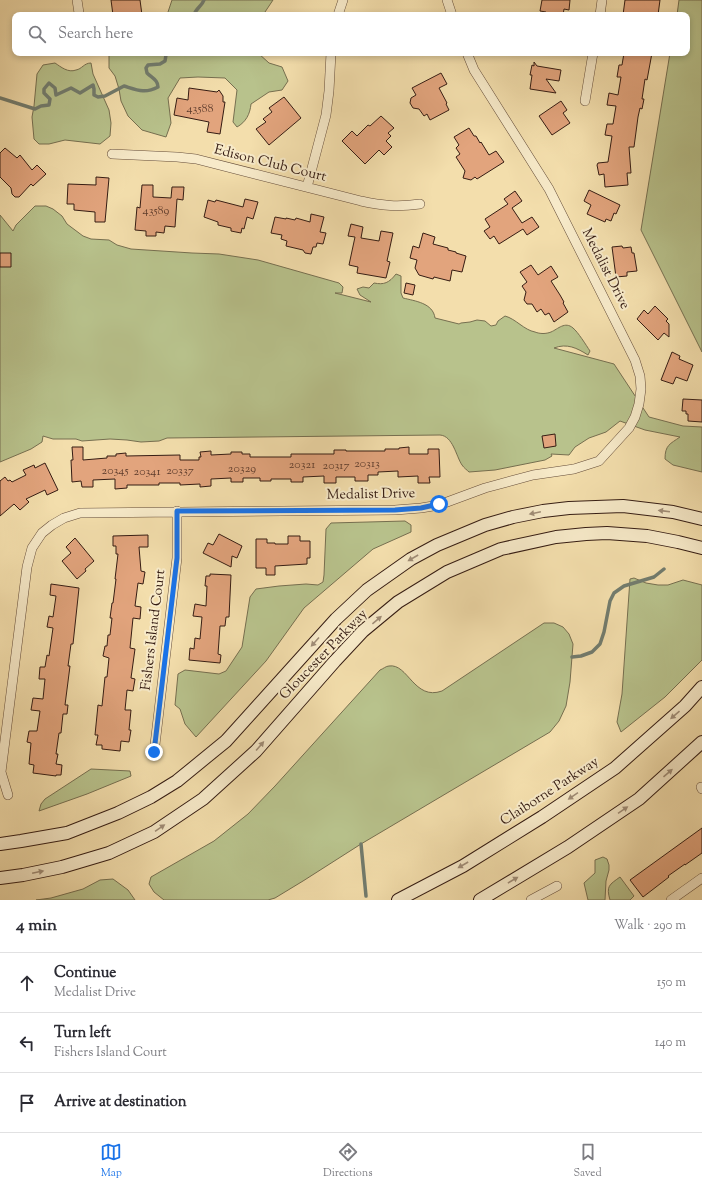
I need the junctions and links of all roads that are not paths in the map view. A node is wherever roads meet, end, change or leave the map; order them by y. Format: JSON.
{"nodes":[{"id":1,"x":77,"y":0,"type":"edge"},
{"id":2,"x":343,"y":0,"type":"edge"},
{"id":3,"x":447,"y":0,"type":"edge"},
{"id":4,"x":602,"y":0,"type":"edge"},
{"id":5,"x":79,"y":12,"type":"edge"},
{"id":6,"x":339,"y":12,"type":"edge"},
{"id":7,"x":451,"y":12,"type":"edge"},
{"id":8,"x":600,"y":12,"type":"edge"},
{"id":9,"x":332,"y":56,"type":"edge"},
{"id":10,"x":468,"y":56,"type":"edge"},
{"id":11,"x":592,"y":56,"type":"edge"},
{"id":12,"x":585,"y":101,"type":"dead end"},
{"id":13,"x":112,"y":154,"type":"dead end"},
{"id":14,"x":307,"y":187,"type":"junction"},
{"id":15,"x":420,"y":204,"type":"dead end"},
{"id":16,"x":177,"y":511,"type":"junction"},
{"id":17,"x":702,"y":519,"type":"edge"},
{"id":18,"x":702,"y":548,"type":"edge"},
{"id":19,"x":702,"y":687,"type":"edge"},
{"id":20,"x":702,"y":742,"type":"edge"},
{"id":21,"x":154,"y":752,"type":"dead end"},
{"id":22,"x":8,"y":795,"type":"dead end"},
{"id":23,"x":0,"y":844,"type":"edge"},
{"id":24,"x":0,"y":878,"type":"edge"},
{"id":25,"x":702,"y":878,"type":"edge"},
{"id":26,"x":557,"y":886,"type":"dead end"},
{"id":27,"x":398,"y":900,"type":"edge"},
{"id":28,"x":480,"y":900,"type":"edge"},
{"id":29,"x":531,"y":900,"type":"edge"},
{"id":30,"x":671,"y":900,"type":"edge"}],
"edges":[{"from":1,"to":5,"type":"street"},
{"from":2,"to":6,"type":"street"},
{"from":3,"to":7,"type":"street"},
{"from":4,"to":8,"type":"street"},
{"from":9,"to":14,"type":"street"},
{"from":10,"to":16,"type":"street","name":"Medalist Drive"},
{"from":11,"to":12,"type":"street"},
{"from":13,"to":14,"type":"street","name":"Edison Club Court"},
{"from":14,"to":15,"type":"street","name":"Edison Club Court"},
{"from":16,"to":21,"type":"street","name":"Fishers Island Court"},
{"from":16,"to":22,"type":"street","name":"Medalist Drive"},
{"from":17,"to":23,"type":"main road","name":"Gloucester Parkway","one_way":true},
{"from":24,"to":18,"type":"main road","name":"Gloucester Parkway","one_way":true},
{"from":19,"to":27,"type":"main road","name":"Claiborne Parkway","one_way":true},
{"from":28,"to":20,"type":"main road","one_way":true},
{"from":25,"to":30,"type":"street"},
{"from":26,"to":29,"type":"street"}]}
